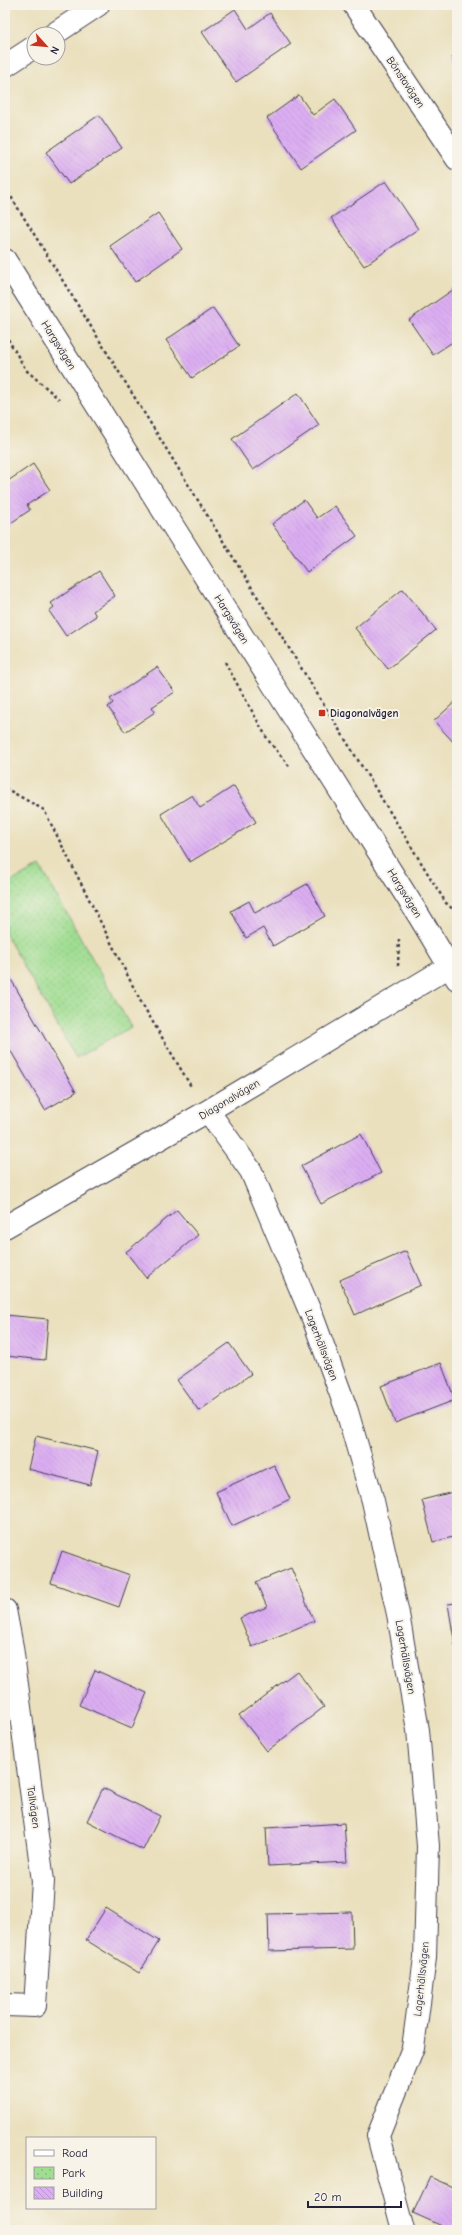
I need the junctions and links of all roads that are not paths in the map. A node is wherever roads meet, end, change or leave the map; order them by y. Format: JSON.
{"nodes":[{"id":1,"x":98,"y":5,"type":"edge"},
{"id":2,"x":354,"y":5,"type":"edge"},
{"id":3,"x":66,"y":26,"type":"edge"},
{"id":4,"x":26,"y":52,"type":"edge"},
{"id":5,"x":5,"y":66,"type":"edge"},
{"id":6,"x":457,"y":159,"type":"edge"},
{"id":7,"x":5,"y":260,"type":"edge"},
{"id":8,"x":454,"y":972,"type":"edge"},
{"id":9,"x":208,"y":1112,"type":"junction"},
{"id":10,"x":5,"y":1227,"type":"edge"},
{"id":11,"x":5,"y":1610,"type":"edge"},
{"id":12,"x":5,"y":2005,"type":"edge"},
{"id":13,"x":403,"y":2230,"type":"edge"}],
"edges":[{"from":1,"to":3,"type":"street"},
{"from":2,"to":6,"type":"street","name":"Bönstavägen"},
{"from":4,"to":5,"type":"street"},
{"from":7,"to":8,"type":"street","name":"Hargsvägen"},
{"from":8,"to":9,"type":"street","name":"Diagonalvägen"},
{"from":9,"to":10,"type":"street","name":"Diagonalvägen"},
{"from":9,"to":13,"type":"street","name":"Lagerhällsvägen"},
{"from":11,"to":12,"type":"street","name":"Tallvägen"}]}
